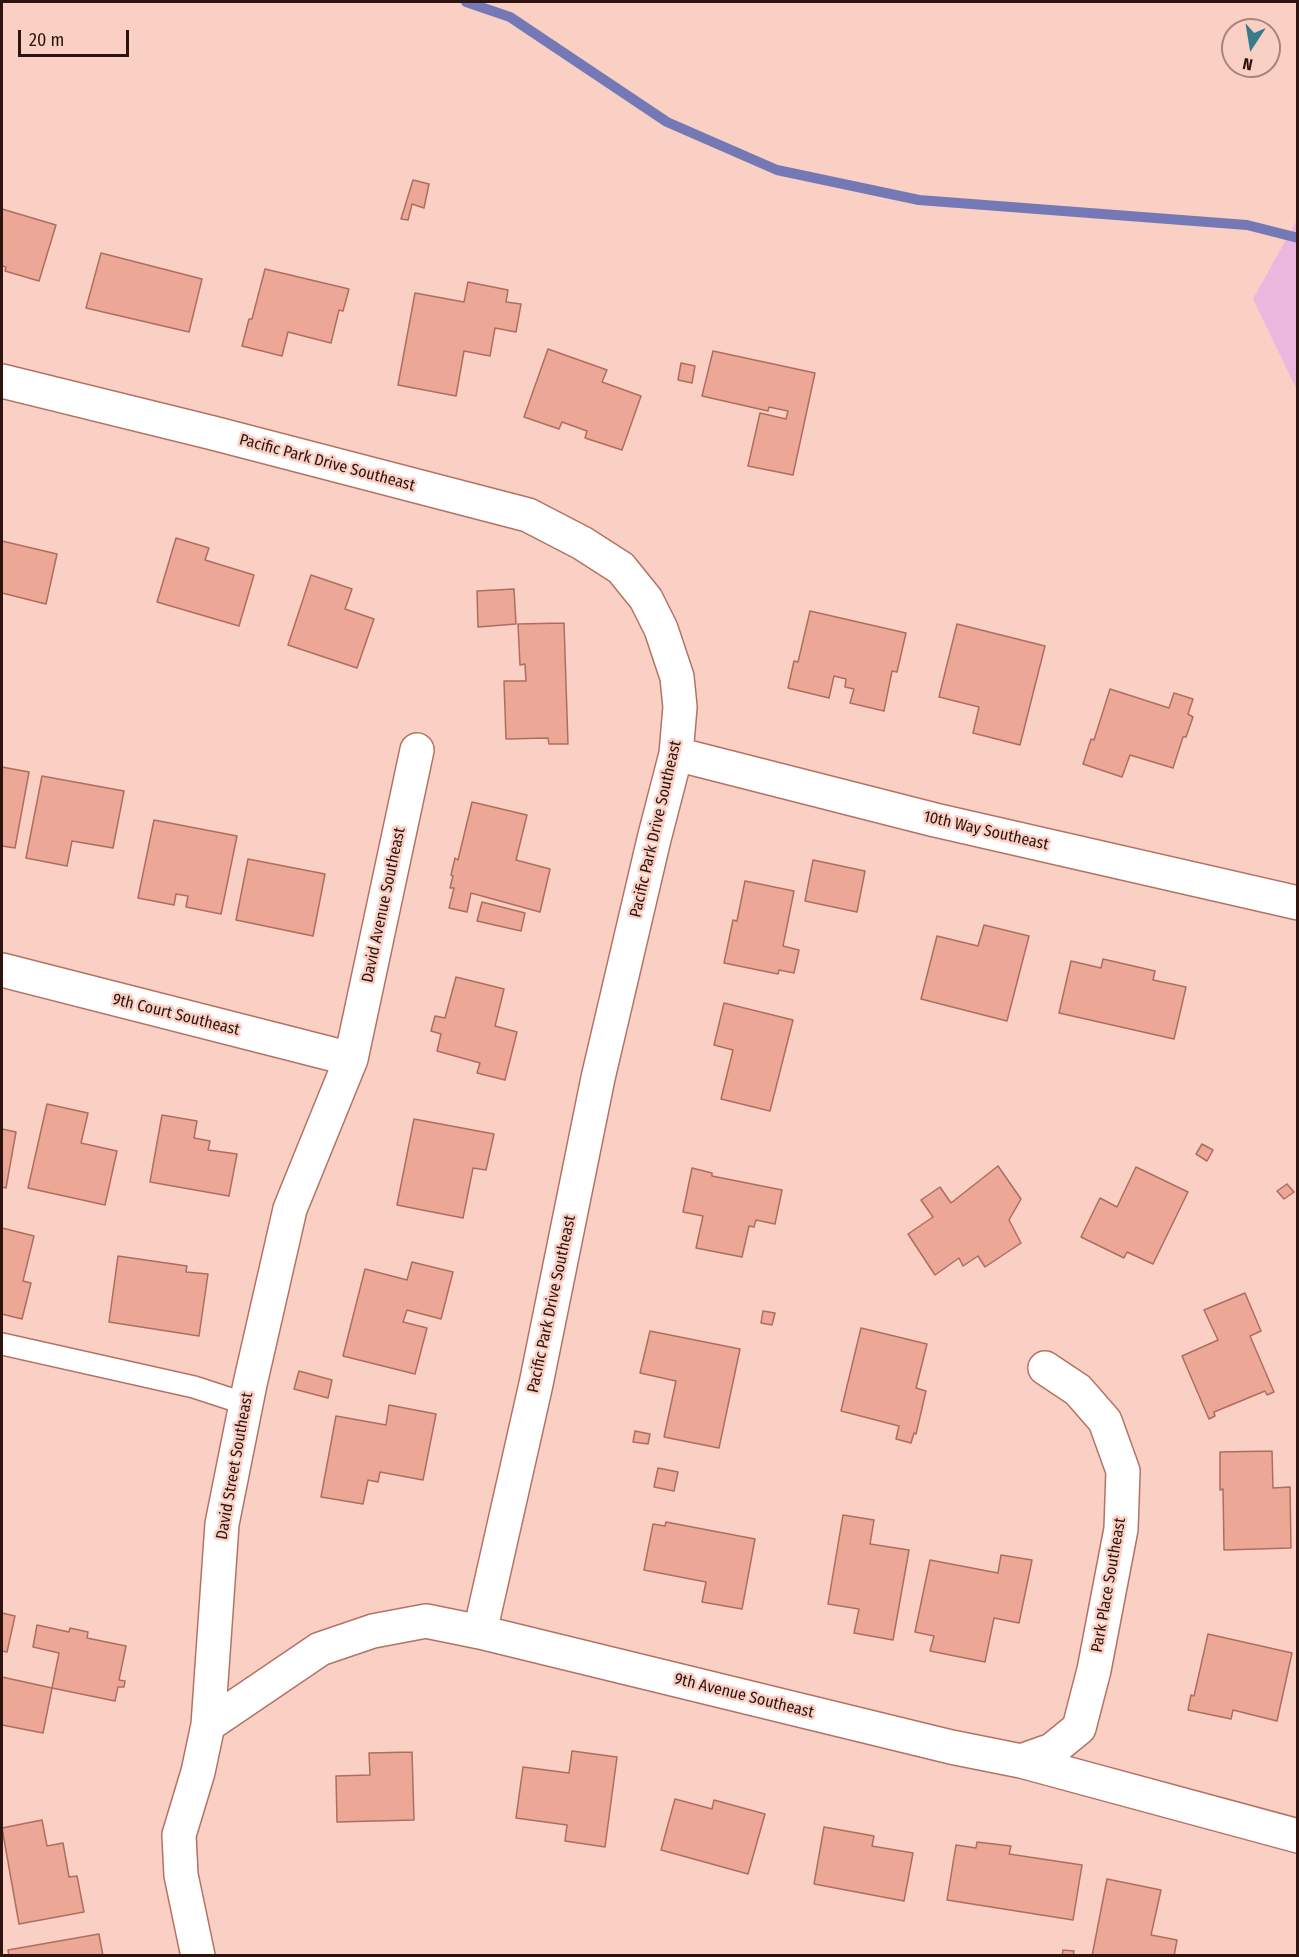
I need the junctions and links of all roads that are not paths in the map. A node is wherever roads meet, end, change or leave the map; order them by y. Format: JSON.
{"nodes":[{"id":1,"x":2,"y":381,"type":"edge"},
{"id":2,"x":417,"y":750,"type":"dead end"},
{"id":3,"x":676,"y":754,"type":"junction"},
{"id":4,"x":1298,"y":903,"type":"edge"},
{"id":5,"x":2,"y":970,"type":"edge"},
{"id":6,"x":351,"y":1059,"type":"junction"},
{"id":7,"x":2,"y":1344,"type":"edge"},
{"id":8,"x":1045,"y":1368,"type":"dead end"},
{"id":9,"x":246,"y":1404,"type":"junction"},
{"id":10,"x":480,"y":1632,"type":"junction"},
{"id":11,"x":208,"y":1725,"type":"junction"},
{"id":12,"x":1021,"y":1761,"type":"junction"},
{"id":13,"x":1298,"y":1836,"type":"edge"},
{"id":14,"x":198,"y":1956,"type":"edge"}],
"edges":[{"from":1,"to":3,"type":"street","name":"Pacific Park Drive Southeast"},
{"from":2,"to":6,"type":"street","name":"David Avenue Southeast"},
{"from":3,"to":4,"type":"street","name":"10th Way Southeast"},
{"from":3,"to":10,"type":"street","name":"Pacific Park Drive Southeast"},
{"from":5,"to":6,"type":"street","name":"9th Court Southeast"},
{"from":6,"to":9,"type":"street","name":"David Street Southeast"},
{"from":7,"to":9,"type":"lane"},
{"from":8,"to":12,"type":"street","name":"Park Place Southeast"},
{"from":9,"to":11,"type":"street","name":"David Street Southeast"},
{"from":10,"to":11,"type":"street","name":"9th Avenue Southeast"},
{"from":10,"to":12,"type":"street","name":"9th Avenue Southeast"},
{"from":11,"to":14,"type":"street","name":"David Street Southeast"},
{"from":12,"to":13,"type":"street","name":"9th Avenue Southeast"}]}
